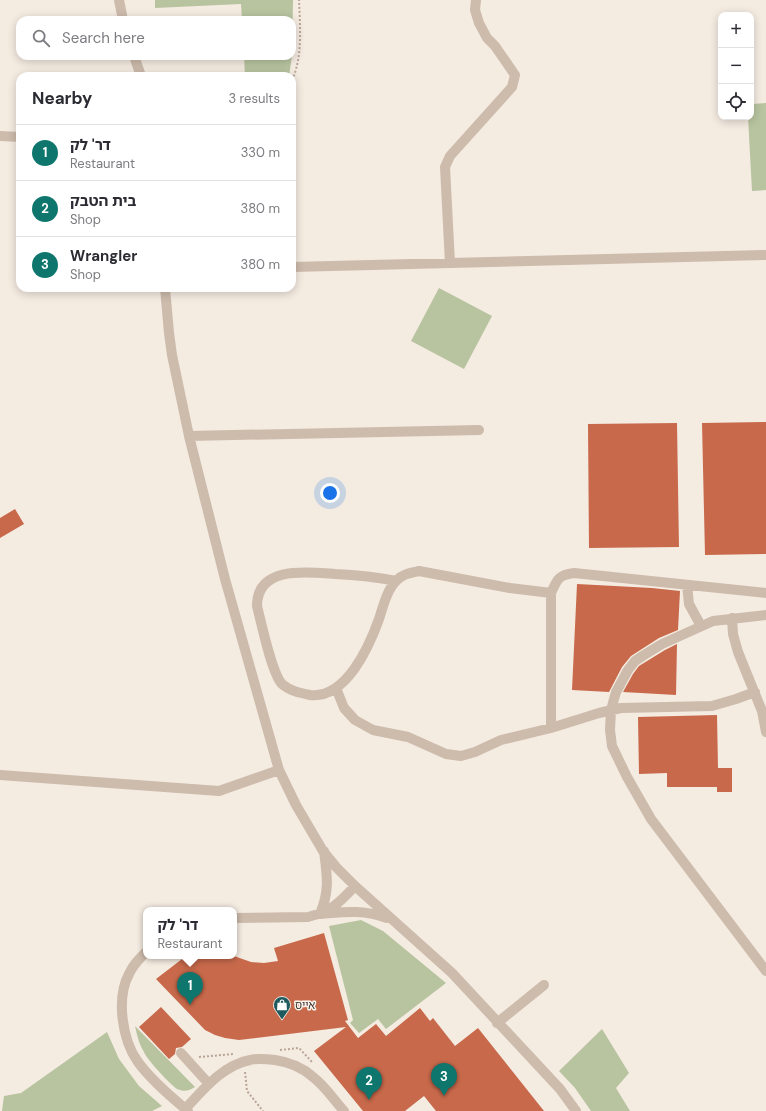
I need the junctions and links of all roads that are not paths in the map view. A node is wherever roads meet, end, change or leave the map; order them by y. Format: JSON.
{"nodes":[{"id":1,"x":118,"y":0,"type":"edge"},
{"id":2,"x":476,"y":0,"type":"edge"},
{"id":3,"x":122,"y":16,"type":"edge"},
{"id":4,"x":135,"y":60,"type":"edge"},
{"id":5,"x":140,"y":72,"type":"edge"},
{"id":6,"x":0,"y":136,"type":"edge"},
{"id":7,"x":16,"y":137,"type":"edge"},
{"id":8,"x":766,"y":255,"type":"edge"},
{"id":9,"x":450,"y":263,"type":"junction"},
{"id":10,"x":296,"y":267,"type":"edge"},
{"id":11,"x":165,"y":292,"type":"edge"},
{"id":12,"x":479,"y":430,"type":"dead end"},
{"id":13,"x":189,"y":436,"type":"junction"},
{"id":14,"x":396,"y":581,"type":"junction"},
{"id":15,"x":687,"y":585,"type":"junction"},
{"id":16,"x":551,"y":593,"type":"junction"},
{"id":17,"x":766,"y":593,"type":"edge"},
{"id":18,"x":766,"y":615,"type":"edge"},
{"id":19,"x":732,"y":618,"type":"junction"},
{"id":20,"x":701,"y":626,"type":"junction"},
{"id":21,"x":336,"y":688,"type":"junction"},
{"id":22,"x":755,"y":692,"type":"junction"},
{"id":23,"x":611,"y":710,"type":"junction"},
{"id":24,"x":551,"y":728,"type":"junction"},
{"id":25,"x":766,"y":732,"type":"edge"},
{"id":26,"x":279,"y":770,"type":"junction"},
{"id":27,"x":0,"y":775,"type":"edge"},
{"id":28,"x":323,"y":851,"type":"junction"},
{"id":29,"x":355,"y":886,"type":"junction"},
{"id":30,"x":320,"y":914,"type":"junction"},
{"id":31,"x":237,"y":918,"type":"edge"},
{"id":32,"x":394,"y":921,"type":"junction"},
{"id":33,"x":143,"y":955,"type":"edge"},
{"id":34,"x":766,"y":971,"type":"edge"},
{"id":35,"x":544,"y":985,"type":"dead end"},
{"id":36,"x":497,"y":1023,"type":"junction"},
{"id":37,"x":181,"y":1053,"type":"dead end"},
{"id":38,"x":209,"y":1084,"type":"junction"},
{"id":39,"x":187,"y":1110,"type":"edge"},
{"id":40,"x":344,"y":1111,"type":"edge"},
{"id":41,"x":576,"y":1111,"type":"edge"}],
"edges":[{"from":1,"to":3,"type":"street"},
{"from":2,"to":9,"type":"street"},
{"from":4,"to":5,"type":"street"},
{"from":6,"to":7,"type":"street"},
{"from":8,"to":9,"type":"street"},
{"from":9,"to":10,"type":"street"},
{"from":11,"to":13,"type":"street"},
{"from":12,"to":13,"type":"street"},
{"from":13,"to":26,"type":"street"},
{"from":14,"to":16,"type":"street"},
{"from":14,"to":21,"type":"street"},
{"from":14,"to":21,"type":"street"},
{"from":15,"to":16,"type":"street"},
{"from":15,"to":17,"type":"street"},
{"from":15,"to":20,"type":"street"},
{"from":16,"to":24,"type":"street"},
{"from":18,"to":19,"type":"street"},
{"from":19,"to":20,"type":"street"},
{"from":19,"to":22,"type":"street"},
{"from":20,"to":23,"type":"street"},
{"from":21,"to":24,"type":"street"},
{"from":22,"to":23,"type":"street"},
{"from":22,"to":25,"type":"street"},
{"from":23,"to":24,"type":"street"},
{"from":23,"to":34,"type":"street"},
{"from":26,"to":27,"type":"street"},
{"from":26,"to":28,"type":"street"},
{"from":28,"to":29,"type":"street"},
{"from":28,"to":30,"type":"street"},
{"from":29,"to":30,"type":"street"},
{"from":29,"to":32,"type":"street"},
{"from":30,"to":31,"type":"street"},
{"from":30,"to":32,"type":"street"},
{"from":32,"to":36,"type":"street"},
{"from":33,"to":39,"type":"street"},
{"from":35,"to":36,"type":"street"},
{"from":36,"to":41,"type":"street"},
{"from":37,"to":38,"type":"street"},
{"from":38,"to":39,"type":"street"},
{"from":38,"to":40,"type":"street"}]}
